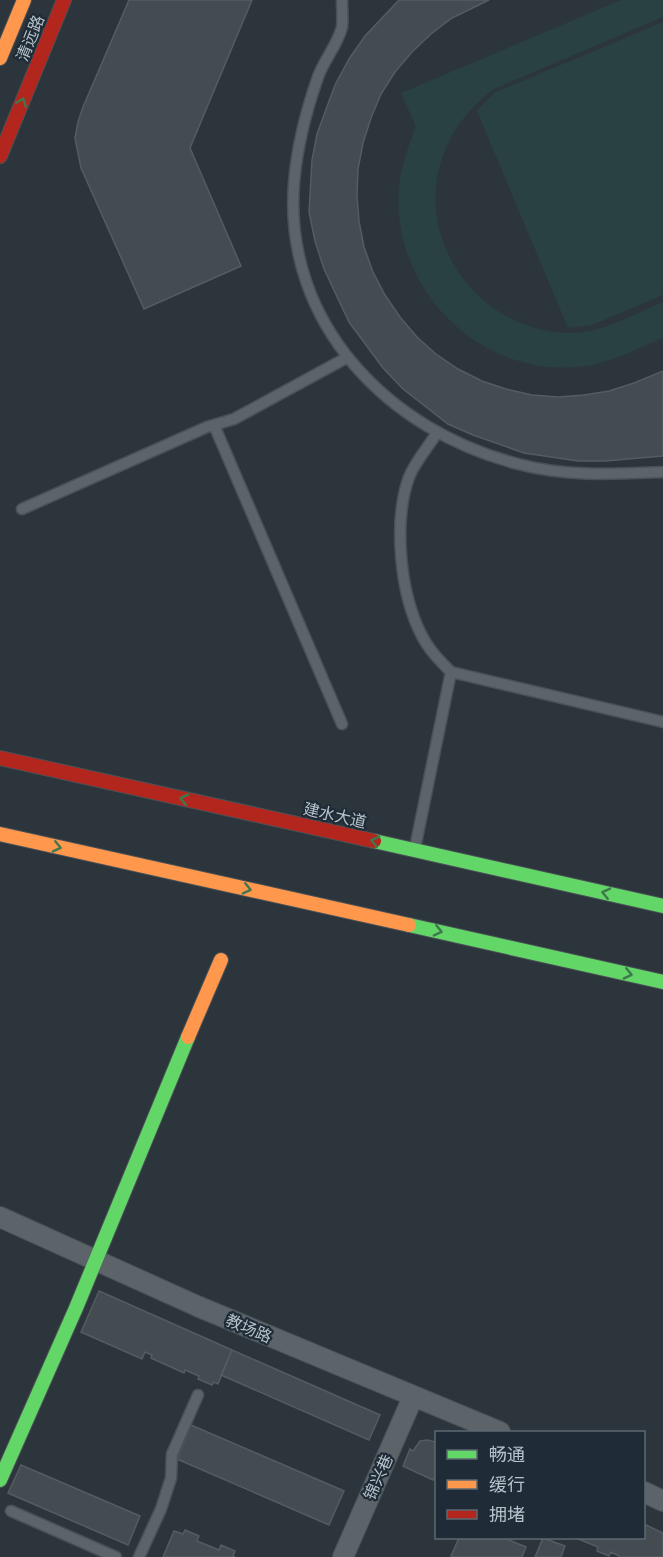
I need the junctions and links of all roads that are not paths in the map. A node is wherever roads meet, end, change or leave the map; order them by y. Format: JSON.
{"nodes":[{"id":1,"x":24,"y":0,"type":"edge"},
{"id":2,"x":64,"y":0,"type":"edge"},
{"id":3,"x":342,"y":0,"type":"edge"},
{"id":4,"x":0,"y":58,"type":"edge"},
{"id":5,"x":0,"y":156,"type":"edge"},
{"id":6,"x":348,"y":357,"type":"junction"},
{"id":7,"x":214,"y":425,"type":"junction"},
{"id":8,"x":437,"y":433,"type":"junction"},
{"id":9,"x":663,"y":472,"type":"edge"},
{"id":10,"x":22,"y":509,"type":"dead end"},
{"id":11,"x":451,"y":672,"type":"junction"},
{"id":12,"x":663,"y":722,"type":"edge"},
{"id":13,"x":342,"y":724,"type":"dead end"},
{"id":14,"x":0,"y":758,"type":"edge"},
{"id":15,"x":0,"y":834,"type":"edge"},
{"id":16,"x":414,"y":850,"type":"junction"},
{"id":17,"x":663,"y":906,"type":"edge"},
{"id":18,"x":221,"y":960,"type":"dead end"},
{"id":19,"x":663,"y":982,"type":"edge"},
{"id":20,"x":0,"y":1217,"type":"edge"},
{"id":21,"x":96,"y":1260,"type":"junction"},
{"id":22,"x":198,"y":1395,"type":"dead end"},
{"id":23,"x":413,"y":1397,"type":"junction"},
{"id":24,"x":498,"y":1431,"type":"edge"},
{"id":25,"x":0,"y":1480,"type":"edge"},
{"id":26,"x":645,"y":1492,"type":"edge"},
{"id":27,"x":663,"y":1501,"type":"edge"},
{"id":28,"x":11,"y":1511,"type":"dead end"},
{"id":29,"x":116,"y":1557,"type":"edge"},
{"id":30,"x":139,"y":1557,"type":"edge"},
{"id":31,"x":343,"y":1557,"type":"edge"}],
"edges":[{"from":1,"to":4,"type":"main road","name":"清远路"},
{"from":5,"to":2,"type":"main road","name":"清远路","one_way":true},
{"from":3,"to":6,"type":"lane"},
{"from":6,"to":7,"type":"lane"},
{"from":6,"to":8,"type":"lane"},
{"from":7,"to":10,"type":"lane"},
{"from":7,"to":13,"type":"lane"},
{"from":8,"to":9,"type":"lane"},
{"from":8,"to":11,"type":"lane"},
{"from":11,"to":12,"type":"lane"},
{"from":11,"to":16,"type":"lane"},
{"from":16,"to":14,"type":"main road","name":"建水大道","one_way":true},
{"from":15,"to":19,"type":"main road","one_way":true},
{"from":17,"to":16,"type":"main road","name":"建水大道","one_way":true},
{"from":18,"to":21,"type":"main road"},
{"from":20,"to":21,"type":"street","name":"教场路"},
{"from":21,"to":23,"type":"street","name":"教场路"},
{"from":21,"to":25,"type":"main road"},
{"from":22,"to":30,"type":"lane"},
{"from":23,"to":24,"type":"street","name":"教场路"},
{"from":23,"to":31,"type":"street","name":"锦兴巷"},
{"from":26,"to":27,"type":"street"},
{"from":28,"to":29,"type":"lane"}]}
